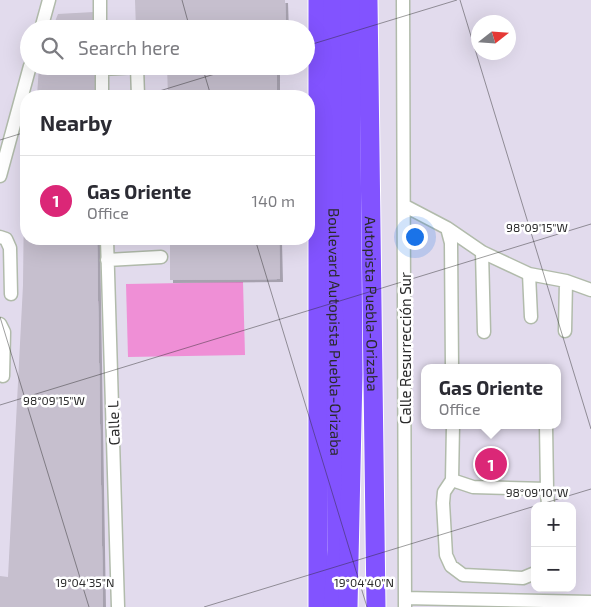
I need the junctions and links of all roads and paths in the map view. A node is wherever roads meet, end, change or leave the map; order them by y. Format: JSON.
{"nodes":[{"id":1,"x":48,"y":0,"type":"edge"},
{"id":2,"x":100,"y":0,"type":"edge"},
{"id":3,"x":318,"y":0,"type":"edge"},
{"id":4,"x":333,"y":0,"type":"edge"},
{"id":5,"x":350,"y":0,"type":"edge"},
{"id":6,"x":368,"y":0,"type":"edge"},
{"id":7,"x":402,"y":0,"type":"edge"},
{"id":8,"x":43,"y":20,"type":"edge"},
{"id":9,"x":100,"y":20,"type":"edge"},
{"id":10,"x":342,"y":60,"type":"junction"},
{"id":11,"x":28,"y":75,"type":"edge"},
{"id":12,"x":102,"y":75,"type":"edge"},
{"id":13,"x":137,"y":75,"type":"edge"},
{"id":14,"x":23,"y":90,"type":"edge"},
{"id":15,"x":102,"y":90,"type":"edge"},
{"id":16,"x":138,"y":90,"type":"edge"},
{"id":17,"x":20,"y":103,"type":"edge"},
{"id":18,"x":0,"y":176,"type":"edge"},
{"id":19,"x":405,"y":206,"type":"junction"},
{"id":20,"x":447,"y":228,"type":"junction"},
{"id":21,"x":0,"y":237,"type":"edge"},
{"id":22,"x":107,"y":245,"type":"edge"},
{"id":23,"x":482,"y":252,"type":"junction"},
{"id":24,"x":160,"y":258,"type":"dead end"},
{"id":25,"x":108,"y":260,"type":"junction"},
{"id":26,"x":529,"y":274,"type":"junction"},
{"id":27,"x":5,"y":279,"type":"edge"},
{"id":28,"x":566,"y":281,"type":"junction"},
{"id":29,"x":591,"y":290,"type":"edge"},
{"id":30,"x":11,"y":294,"type":"dead end"},
{"id":31,"x":531,"y":316,"type":"dead end"},
{"id":32,"x":0,"y":324,"type":"edge"},
{"id":33,"x":565,"y":331,"type":"dead end"},
{"id":34,"x":484,"y":332,"type":"dead end"},
{"id":35,"x":452,"y":364,"type":"edge"},
{"id":36,"x":3,"y":376,"type":"dead end"},
{"id":37,"x":453,"y":429,"type":"edge"},
{"id":38,"x":546,"y":429,"type":"edge"},
{"id":39,"x":452,"y":480,"type":"junction"},
{"id":40,"x":547,"y":489,"type":"junction"},
{"id":41,"x":548,"y":502,"type":"edge"},
{"id":42,"x":531,"y":575,"type":"edge"},
{"id":43,"x":405,"y":602,"type":"edge"},
{"id":44,"x":591,"y":602,"type":"edge"},
{"id":45,"x":118,"y":607,"type":"edge"},
{"id":46,"x":318,"y":607,"type":"edge"},
{"id":47,"x":333,"y":607,"type":"edge"},
{"id":48,"x":348,"y":607,"type":"edge"},
{"id":49,"x":376,"y":607,"type":"edge"}],
"edges":[{"from":1,"to":8,"type":"street"},
{"from":2,"to":9,"type":"street"},
{"from":3,"to":46,"type":"highway"},
{"from":4,"to":10,"type":"highway"},
{"from":5,"to":10,"type":"highway"},
{"from":6,"to":49,"type":"highway","name":"Autopista Puebla-Orizaba"},
{"from":7,"to":19,"type":"street","name":"Calle Resurrección Sur"},
{"from":10,"to":47,"type":"highway","name":"Boulevard Autopista Puebla-Orizaba"},
{"from":10,"to":48,"type":"highway","name":"Boulevard Autopista Puebla-Orizaba"},
{"from":11,"to":14,"type":"street"},
{"from":12,"to":15,"type":"street"},
{"from":13,"to":16,"type":"street"},
{"from":17,"to":18,"type":"street"},
{"from":19,"to":20,"type":"street"},
{"from":19,"to":43,"type":"street","name":"Calle Resurrección Sur"},
{"from":20,"to":23,"type":"street"},
{"from":20,"to":35,"type":"street"},
{"from":21,"to":27,"type":"street"},
{"from":22,"to":25,"type":"street","name":"Calle L"},
{"from":23,"to":26,"type":"street"},
{"from":23,"to":34,"type":"street"},
{"from":24,"to":25,"type":"street"},
{"from":25,"to":45,"type":"street","name":"Calle L"},
{"from":26,"to":28,"type":"street"},
{"from":26,"to":31,"type":"street"},
{"from":27,"to":30,"type":"street"},
{"from":28,"to":29,"type":"street"},
{"from":28,"to":33,"type":"street"},
{"from":32,"to":36,"type":"street"},
{"from":37,"to":39,"type":"street"},
{"from":38,"to":40,"type":"street"},
{"from":39,"to":40,"type":"street"},
{"from":39,"to":42,"type":"street"},
{"from":40,"to":41,"type":"street"},
{"from":43,"to":44,"type":"street"}]}
